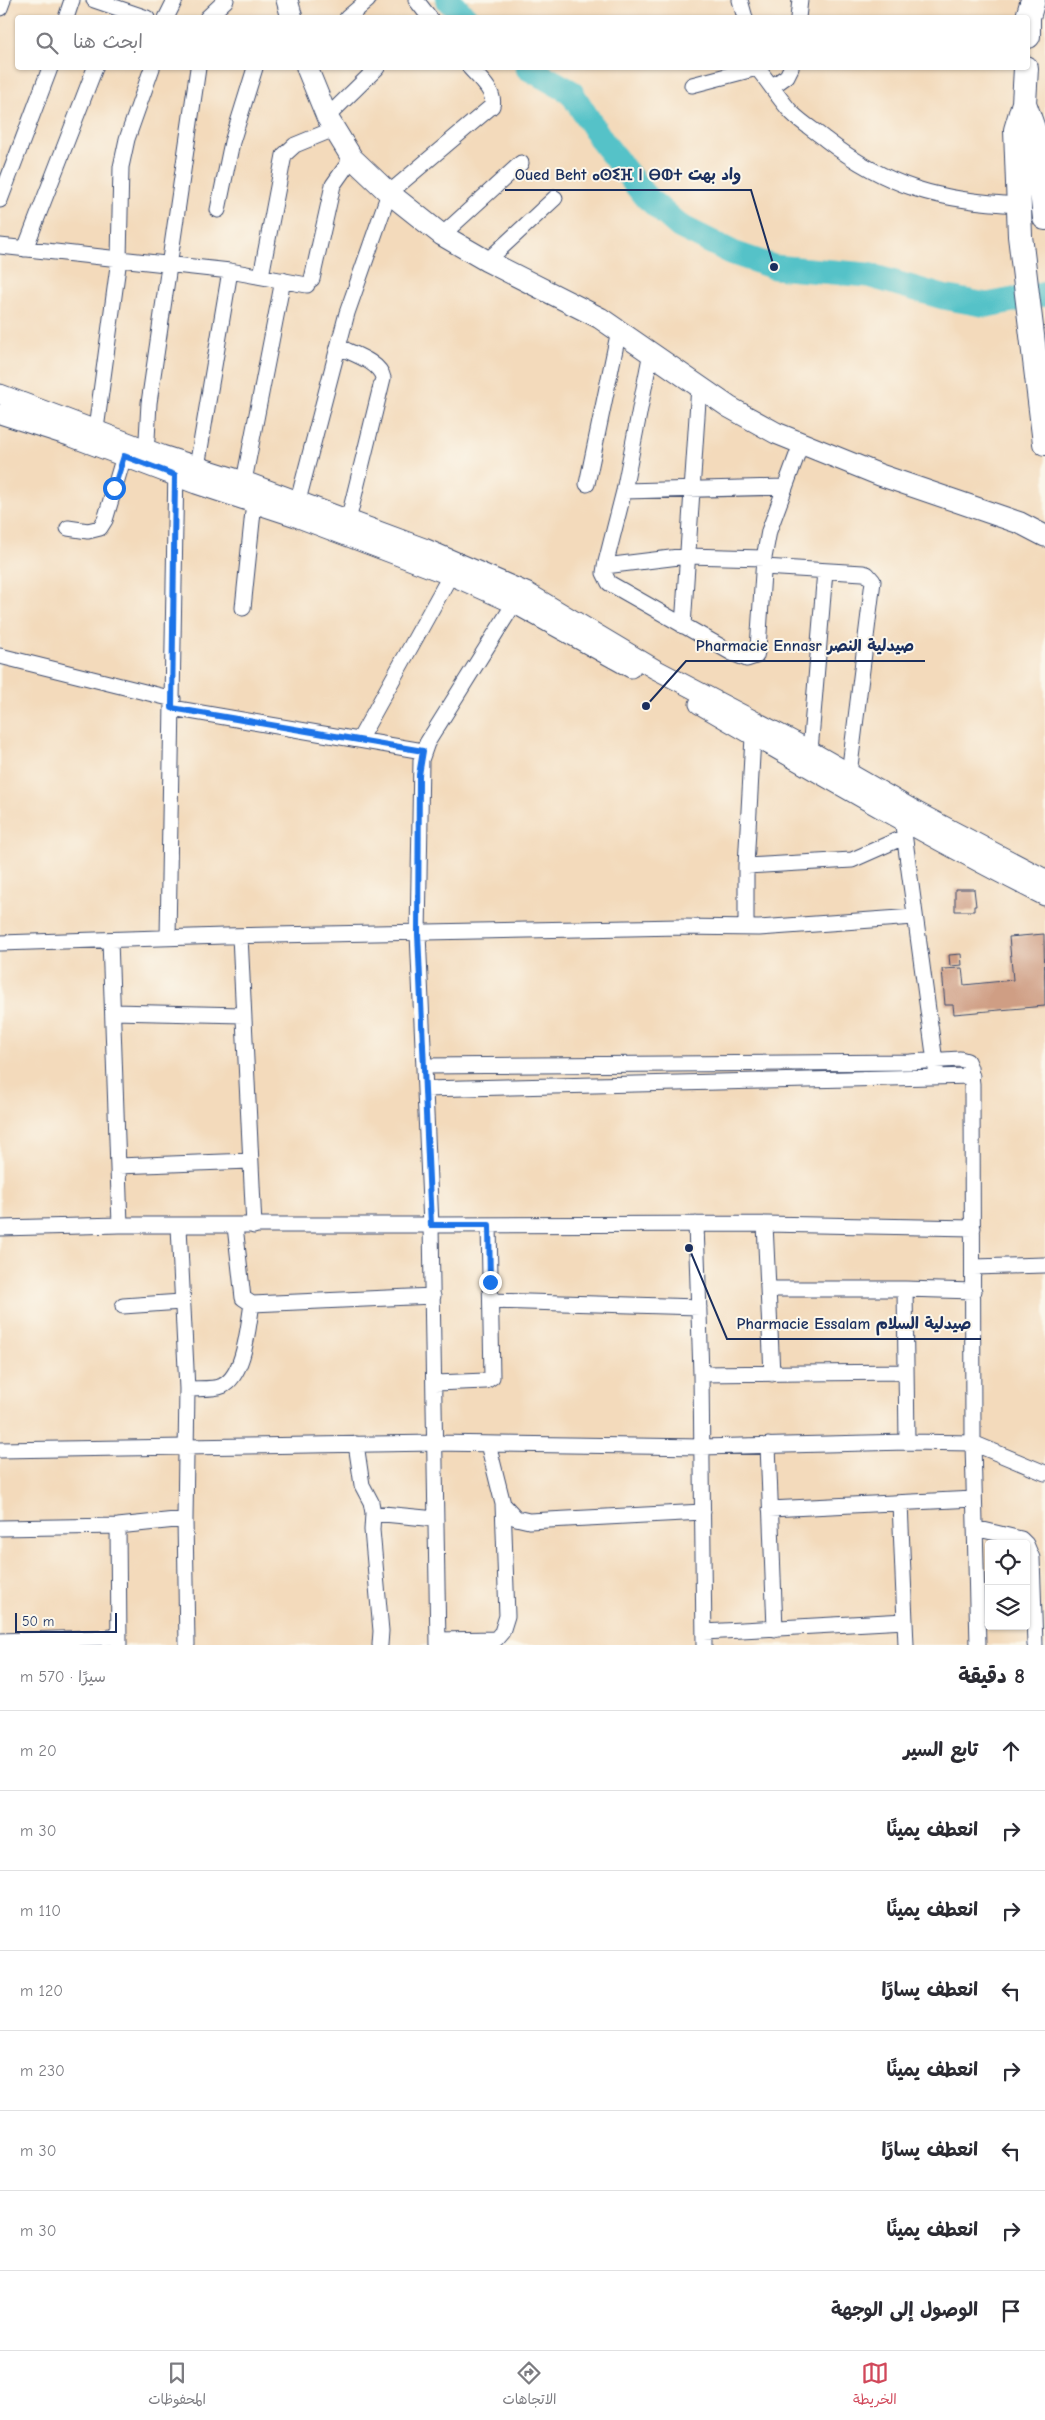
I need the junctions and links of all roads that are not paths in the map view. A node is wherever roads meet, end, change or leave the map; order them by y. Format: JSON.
{"nodes":[{"id":1,"x":3,"y":0,"type":"edge"},
{"id":2,"x":72,"y":0,"type":"edge"},
{"id":3,"x":94,"y":0,"type":"edge"},
{"id":4,"x":175,"y":0,"type":"edge"},
{"id":5,"x":226,"y":0,"type":"edge"},
{"id":6,"x":286,"y":0,"type":"edge"},
{"id":7,"x":368,"y":0,"type":"edge"},
{"id":8,"x":416,"y":0,"type":"edge"},
{"id":9,"x":740,"y":0,"type":"edge"},
{"id":10,"x":800,"y":0,"type":"edge"},
{"id":11,"x":1033,"y":0,"type":"edge"},
{"id":12,"x":0,"y":8,"type":"edge"},
{"id":13,"x":117,"y":8,"type":"edge"},
{"id":14,"x":67,"y":15,"type":"edge"},
{"id":15,"x":138,"y":15,"type":"edge"},
{"id":16,"x":168,"y":15,"type":"edge"},
{"id":17,"x":210,"y":15,"type":"edge"},
{"id":18,"x":291,"y":15,"type":"edge"},
{"id":19,"x":350,"y":15,"type":"edge"},
{"id":20,"x":427,"y":15,"type":"edge"},
{"id":21,"x":744,"y":15,"type":"edge"},
{"id":22,"x":798,"y":15,"type":"edge"},
{"id":23,"x":1029,"y":15,"type":"edge"},
{"id":24,"x":49,"y":70,"type":"edge"},
{"id":25,"x":94,"y":70,"type":"edge"},
{"id":26,"x":151,"y":70,"type":"edge"},
{"id":27,"x":198,"y":70,"type":"edge"},
{"id":28,"x":254,"y":70,"type":"edge"},
{"id":29,"x":308,"y":70,"type":"edge"},
{"id":30,"x":375,"y":70,"type":"edge"},
{"id":31,"x":472,"y":70,"type":"edge"},
{"id":32,"x":749,"y":70,"type":"edge"},
{"id":33,"x":759,"y":70,"type":"edge"},
{"id":34,"x":790,"y":70,"type":"edge"},
{"id":35,"x":1026,"y":70,"type":"edge"},
{"id":36,"x":692,"y":85,"type":"dead end"},
{"id":37,"x":773,"y":86,"type":"junction"},
{"id":38,"x":1024,"y":103,"type":"junction"},
{"id":39,"x":330,"y":123,"type":"junction"},
{"id":40,"x":352,"y":158,"type":"junction"},
{"id":41,"x":521,"y":163,"type":"dead end"},
{"id":42,"x":389,"y":193,"type":"junction"},
{"id":43,"x":555,"y":198,"type":"dead end"},
{"id":44,"x":0,"y":200,"type":"edge"},
{"id":45,"x":1020,"y":205,"type":"junction"},
{"id":46,"x":218,"y":210,"type":"dead end"},
{"id":47,"x":1045,"y":218,"type":"edge"},
{"id":48,"x":442,"y":235,"type":"junction"},
{"id":49,"x":0,"y":246,"type":"edge"},
{"id":50,"x":25,"y":249,"type":"junction"},
{"id":51,"x":119,"y":259,"type":"junction"},
{"id":52,"x":487,"y":261,"type":"junction"},
{"id":53,"x":169,"y":264,"type":"junction"},
{"id":54,"x":230,"y":271,"type":"junction"},
{"id":55,"x":261,"y":276,"type":"junction"},
{"id":56,"x":283,"y":280,"type":"junction"},
{"id":57,"x":619,"y":330,"type":"junction"},
{"id":58,"x":339,"y":347,"type":"junction"},
{"id":59,"x":651,"y":352,"type":"junction"},
{"id":60,"x":700,"y":386,"type":"junction"},
{"id":61,"x":0,"y":394,"type":"edge"},
{"id":62,"x":0,"y":414,"type":"edge"},
{"id":63,"x":96,"y":429,"type":"junction"},
{"id":64,"x":1045,"y":443,"type":"edge"},
{"id":65,"x":801,"y":444,"type":"junction"},
{"id":66,"x":144,"y":455,"type":"junction"},
{"id":67,"x":124,"y":456,"type":"junction"},
{"id":68,"x":176,"y":467,"type":"junction"},
{"id":69,"x":196,"y":467,"type":"junction"},
{"id":70,"x":244,"y":481,"type":"junction"},
{"id":71,"x":587,"y":484,"type":"dead end"},
{"id":72,"x":785,"y":487,"type":"junction"},
{"id":73,"x":692,"y":489,"type":"junction"},
{"id":74,"x":624,"y":491,"type":"junction"},
{"id":75,"x":254,"y":502,"type":"junction"},
{"id":76,"x":295,"y":509,"type":"junction"},
{"id":77,"x":68,"y":528,"type":"dead end"},
{"id":78,"x":346,"y":528,"type":"junction"},
{"id":79,"x":1045,"y":536,"type":"edge"},
{"id":80,"x":420,"y":555,"type":"junction"},
{"id":81,"x":687,"y":556,"type":"junction"},
{"id":82,"x":764,"y":562,"type":"junction"},
{"id":83,"x":605,"y":566,"type":"junction"},
{"id":84,"x":825,"y":571,"type":"junction"},
{"id":85,"x":450,"y":576,"type":"junction"},
{"id":86,"x":518,"y":597,"type":"junction"},
{"id":87,"x":243,"y":608,"type":"dead end"},
{"id":88,"x":683,"y":626,"type":"junction"},
{"id":89,"x":0,"y":656,"type":"edge"},
{"id":90,"x":173,"y":704,"type":"junction"},
{"id":91,"x":753,"y":737,"type":"junction"},
{"id":92,"x":359,"y":740,"type":"junction"},
{"id":93,"x":423,"y":751,"type":"junction"},
{"id":94,"x":810,"y":751,"type":"junction"},
{"id":95,"x":849,"y":774,"type":"junction"},
{"id":96,"x":901,"y":802,"type":"junction"},
{"id":97,"x":903,"y":829,"type":"junction"},
{"id":98,"x":746,"y":866,"type":"junction"},
{"id":99,"x":1045,"y":878,"type":"edge"},
{"id":100,"x":1045,"y":896,"type":"edge"},
{"id":101,"x":914,"y":917,"type":"junction"},
{"id":102,"x":746,"y":928,"type":"junction"},
{"id":103,"x":418,"y":934,"type":"junction"},
{"id":104,"x":240,"y":936,"type":"junction"},
{"id":105,"x":168,"y":938,"type":"junction"},
{"id":106,"x":110,"y":940,"type":"junction"},
{"id":107,"x":0,"y":943,"type":"edge"},
{"id":108,"x":113,"y":1012,"type":"junction"},
{"id":109,"x":243,"y":1015,"type":"junction"},
{"id":110,"x":935,"y":1060,"type":"junction"},
{"id":111,"x":858,"y":1062,"type":"junction"},
{"id":112,"x":700,"y":1064,"type":"junction"},
{"id":113,"x":424,"y":1066,"type":"junction"},
{"id":114,"x":972,"y":1076,"type":"junction"},
{"id":115,"x":937,"y":1077,"type":"junction"},
{"id":116,"x":858,"y":1079,"type":"junction"},
{"id":117,"x":700,"y":1082,"type":"junction"},
{"id":118,"x":425,"y":1089,"type":"junction"},
{"id":119,"x":250,"y":1161,"type":"junction"},
{"id":120,"x":118,"y":1166,"type":"junction"},
{"id":121,"x":696,"y":1224,"type":"junction"},
{"id":122,"x":765,"y":1224,"type":"junction"},
{"id":123,"x":120,"y":1225,"type":"junction"},
{"id":124,"x":431,"y":1225,"type":"junction"},
{"id":125,"x":489,"y":1225,"type":"junction"},
{"id":126,"x":235,"y":1226,"type":"junction"},
{"id":127,"x":254,"y":1226,"type":"junction"},
{"id":128,"x":179,"y":1227,"type":"junction"},
{"id":129,"x":0,"y":1228,"type":"edge"},
{"id":130,"x":973,"y":1228,"type":"junction"},
{"id":131,"x":1045,"y":1265,"type":"edge"},
{"id":132,"x":974,"y":1267,"type":"junction"},
{"id":133,"x":769,"y":1289,"type":"junction"},
{"id":134,"x":904,"y":1290,"type":"junction"},
{"id":135,"x":974,"y":1291,"type":"junction"},
{"id":136,"x":433,"y":1296,"type":"junction"},
{"id":137,"x":490,"y":1301,"type":"junction"},
{"id":138,"x":181,"y":1302,"type":"junction"},
{"id":139,"x":252,"y":1304,"type":"junction"},
{"id":140,"x":123,"y":1306,"type":"dead end"},
{"id":141,"x":699,"y":1307,"type":"junction"},
{"id":142,"x":905,"y":1372,"type":"junction"},
{"id":143,"x":701,"y":1374,"type":"junction"},
{"id":144,"x":772,"y":1374,"type":"junction"},
{"id":145,"x":434,"y":1383,"type":"junction"},
{"id":146,"x":187,"y":1389,"type":"junction"},
{"id":147,"x":907,"y":1442,"type":"junction"},
{"id":148,"x":973,"y":1443,"type":"junction"},
{"id":149,"x":356,"y":1444,"type":"junction"},
{"id":150,"x":436,"y":1444,"type":"junction"},
{"id":151,"x":488,"y":1444,"type":"junction"},
{"id":152,"x":768,"y":1445,"type":"junction"},
{"id":153,"x":186,"y":1447,"type":"junction"},
{"id":154,"x":702,"y":1447,"type":"junction"},
{"id":155,"x":0,"y":1450,"type":"edge"},
{"id":156,"x":1045,"y":1473,"type":"edge"},
{"id":157,"x":974,"y":1499,"type":"junction"},
{"id":158,"x":900,"y":1503,"type":"junction"},
{"id":159,"x":503,"y":1504,"type":"junction"},
{"id":160,"x":770,"y":1509,"type":"junction"},
{"id":161,"x":702,"y":1512,"type":"junction"},
{"id":162,"x":373,"y":1513,"type":"junction"},
{"id":163,"x":185,"y":1519,"type":"junction"},
{"id":164,"x":436,"y":1519,"type":"junction"},
{"id":165,"x":118,"y":1526,"type":"junction"},
{"id":166,"x":0,"y":1528,"type":"edge"},
{"id":167,"x":975,"y":1528,"type":"junction"},
{"id":168,"x":1022,"y":1540,"type":"edge"},
{"id":169,"x":1030,"y":1553,"type":"edge"},
{"id":170,"x":905,"y":1621,"type":"junction"},
{"id":171,"x":775,"y":1629,"type":"junction"},
{"id":172,"x":704,"y":1638,"type":"edge"},
{"id":173,"x":0,"y":1641,"type":"edge"},
{"id":174,"x":118,"y":1641,"type":"edge"},
{"id":175,"x":481,"y":1642,"type":"edge"},
{"id":176,"x":438,"y":1643,"type":"edge"},
{"id":177,"x":187,"y":1645,"type":"edge"},
{"id":178,"x":380,"y":1645,"type":"edge"},
{"id":179,"x":906,"y":1645,"type":"edge"},
{"id":180,"x":978,"y":1645,"type":"edge"},
{"id":181,"x":1035,"y":1645,"type":"edge"}],
"edges":[{"from":1,"to":12,"type":"street"},
{"from":2,"to":14,"type":"street"},
{"from":3,"to":13,"type":"street"},
{"from":4,"to":16,"type":"street"},
{"from":5,"to":17,"type":"street"},
{"from":6,"to":18,"type":"main road"},
{"from":7,"to":19,"type":"street"},
{"from":8,"to":20,"type":"street"},
{"from":9,"to":21,"type":"street"},
{"from":10,"to":22,"type":"street"},
{"from":11,"to":23,"type":"main road"},
{"from":13,"to":15,"type":"street"},
{"from":24,"to":44,"type":"street"},
{"from":25,"to":50,"type":"street"},
{"from":26,"to":51,"type":"street"},
{"from":27,"to":53,"type":"street"},
{"from":28,"to":46,"type":"street"},
{"from":29,"to":39,"type":"main road"},
{"from":30,"to":39,"type":"street"},
{"from":31,"to":42,"type":"street"},
{"from":32,"to":36,"type":"street"},
{"from":33,"to":37,"type":"street"},
{"from":34,"to":37,"type":"street"},
{"from":35,"to":38,"type":"main road"},
{"from":37,"to":45,"type":"street"},
{"from":38,"to":45,"type":"main road"},
{"from":38,"to":47,"type":"main road"},
{"from":39,"to":40,"type":"main road"},
{"from":39,"to":55,"type":"street"},
{"from":40,"to":42,"type":"main road"},
{"from":40,"to":56,"type":"street"},
{"from":41,"to":48,"type":"street"},
{"from":42,"to":48,"type":"main road"},
{"from":42,"to":58,"type":"street"},
{"from":43,"to":52,"type":"street"},
{"from":45,"to":64,"type":"main road"},
{"from":48,"to":52,"type":"main road"},
{"from":49,"to":50,"type":"street"},
{"from":50,"to":51,"type":"street"},
{"from":51,"to":53,"type":"street"},
{"from":51,"to":63,"type":"street"},
{"from":52,"to":57,"type":"main road"},
{"from":53,"to":54,"type":"street"},
{"from":53,"to":66,"type":"street"},
{"from":54,"to":55,"type":"street"},
{"from":54,"to":69,"type":"street"},
{"from":55,"to":56,"type":"street"},
{"from":56,"to":70,"type":"street"},
{"from":57,"to":59,"type":"main road"},
{"from":57,"to":71,"type":"street"},
{"from":58,"to":76,"type":"street"},
{"from":58,"to":78,"type":"street"},
{"from":59,"to":60,"type":"main road"},
{"from":59,"to":74,"type":"street"},
{"from":60,"to":65,"type":"main road"},
{"from":60,"to":73,"type":"street"},
{"from":61,"to":63,"type":"street"},
{"from":62,"to":67,"type":"street"},
{"from":63,"to":66,"type":"street"},
{"from":65,"to":72,"type":"street"},
{"from":65,"to":79,"type":"main road"},
{"from":66,"to":67,"type":"street"},
{"from":66,"to":68,"type":"street"},
{"from":67,"to":77,"type":"street"},
{"from":68,"to":69,"type":"street"},
{"from":68,"to":75,"type":"street"},
{"from":68,"to":90,"type":"street"},
{"from":69,"to":70,"type":"street"},
{"from":70,"to":76,"type":"street"},
{"from":72,"to":73,"type":"street"},
{"from":72,"to":82,"type":"street"},
{"from":73,"to":74,"type":"street"},
{"from":73,"to":81,"type":"street"},
{"from":74,"to":83,"type":"street"},
{"from":75,"to":76,"type":"street"},
{"from":75,"to":87,"type":"street"},
{"from":76,"to":78,"type":"street"},
{"from":78,"to":80,"type":"street"},
{"from":80,"to":85,"type":"street"},
{"from":80,"to":86,"type":"street"},
{"from":81,"to":82,"type":"street"},
{"from":81,"to":83,"type":"street"},
{"from":81,"to":88,"type":"street"},
{"from":82,"to":84,"type":"street"},
{"from":82,"to":88,"type":"street"},
{"from":83,"to":88,"type":"street"},
{"from":84,"to":94,"type":"street"},
{"from":84,"to":95,"type":"street"},
{"from":85,"to":86,"type":"street"},
{"from":85,"to":92,"type":"street"},
{"from":86,"to":91,"type":"street"},
{"from":86,"to":93,"type":"street"},
{"from":86,"to":94,"type":"street"},
{"from":89,"to":90,"type":"street"},
{"from":90,"to":92,"type":"street"},
{"from":90,"to":105,"type":"street"},
{"from":91,"to":97,"type":"street"},
{"from":91,"to":98,"type":"street"},
{"from":92,"to":93,"type":"street"},
{"from":93,"to":103,"type":"street"},
{"from":94,"to":95,"type":"street"},
{"from":95,"to":96,"type":"street"},
{"from":96,"to":97,"type":"street"},
{"from":96,"to":99,"type":"street"},
{"from":97,"to":98,"type":"street"},
{"from":97,"to":100,"type":"street"},
{"from":97,"to":101,"type":"street"},
{"from":98,"to":102,"type":"street"},
{"from":101,"to":102,"type":"street"},
{"from":101,"to":110,"type":"street"},
{"from":102,"to":103,"type":"street"},
{"from":103,"to":104,"type":"street"},
{"from":103,"to":113,"type":"street"},
{"from":104,"to":105,"type":"street"},
{"from":104,"to":109,"type":"street"},
{"from":105,"to":106,"type":"street"},
{"from":106,"to":107,"type":"street"},
{"from":106,"to":108,"type":"street"},
{"from":108,"to":109,"type":"street"},
{"from":108,"to":120,"type":"street"},
{"from":109,"to":119,"type":"street"},
{"from":110,"to":111,"type":"street"},
{"from":110,"to":114,"type":"street"},
{"from":110,"to":115,"type":"street"},
{"from":111,"to":112,"type":"street"},
{"from":111,"to":116,"type":"street"},
{"from":112,"to":113,"type":"street"},
{"from":112,"to":117,"type":"street"},
{"from":113,"to":118,"type":"street"},
{"from":114,"to":115,"type":"street"},
{"from":114,"to":130,"type":"street"},
{"from":115,"to":116,"type":"street"},
{"from":116,"to":117,"type":"street"},
{"from":117,"to":118,"type":"street"},
{"from":118,"to":124,"type":"street"},
{"from":119,"to":120,"type":"street"},
{"from":119,"to":127,"type":"street"},
{"from":120,"to":123,"type":"street"},
{"from":121,"to":122,"type":"street"},
{"from":121,"to":125,"type":"street"},
{"from":121,"to":141,"type":"street"},
{"from":122,"to":130,"type":"street"},
{"from":122,"to":133,"type":"street"},
{"from":123,"to":128,"type":"street"},
{"from":123,"to":129,"type":"street"},
{"from":124,"to":125,"type":"street"},
{"from":124,"to":127,"type":"street"},
{"from":124,"to":136,"type":"street"},
{"from":125,"to":137,"type":"street"},
{"from":126,"to":127,"type":"street"},
{"from":126,"to":128,"type":"street"},
{"from":126,"to":139,"type":"street"},
{"from":128,"to":138,"type":"street"},
{"from":130,"to":132,"type":"street"},
{"from":131,"to":132,"type":"street"},
{"from":132,"to":135,"type":"street"},
{"from":133,"to":134,"type":"street"},
{"from":133,"to":144,"type":"street"},
{"from":134,"to":135,"type":"street"},
{"from":134,"to":142,"type":"street"},
{"from":135,"to":148,"type":"street"},
{"from":136,"to":139,"type":"street"},
{"from":136,"to":145,"type":"street"},
{"from":137,"to":141,"type":"street"},
{"from":137,"to":145,"type":"street"},
{"from":138,"to":140,"type":"street"},
{"from":138,"to":146,"type":"street"},
{"from":139,"to":146,"type":"street"},
{"from":141,"to":143,"type":"street"},
{"from":142,"to":144,"type":"street"},
{"from":142,"to":147,"type":"street"},
{"from":143,"to":144,"type":"street"},
{"from":143,"to":154,"type":"street"},
{"from":145,"to":150,"type":"street"},
{"from":146,"to":153,"type":"street"},
{"from":147,"to":148,"type":"street"},
{"from":147,"to":152,"type":"street"},
{"from":148,"to":156,"type":"street"},
{"from":148,"to":157,"type":"street"},
{"from":149,"to":150,"type":"street"},
{"from":149,"to":153,"type":"street"},
{"from":149,"to":162,"type":"street"},
{"from":150,"to":151,"type":"street"},
{"from":150,"to":164,"type":"street"},
{"from":151,"to":154,"type":"street"},
{"from":151,"to":159,"type":"street"},
{"from":152,"to":154,"type":"street"},
{"from":152,"to":160,"type":"street"},
{"from":153,"to":155,"type":"street"},
{"from":153,"to":163,"type":"street"},
{"from":154,"to":161,"type":"street"},
{"from":157,"to":158,"type":"street"},
{"from":157,"to":167,"type":"street"},
{"from":158,"to":160,"type":"street"},
{"from":158,"to":170,"type":"street"},
{"from":159,"to":161,"type":"street"},
{"from":159,"to":175,"type":"street"},
{"from":160,"to":171,"type":"street"},
{"from":161,"to":172,"type":"street"},
{"from":162,"to":164,"type":"street"},
{"from":162,"to":178,"type":"street"},
{"from":163,"to":165,"type":"street"},
{"from":163,"to":177,"type":"street"},
{"from":164,"to":176,"type":"street"},
{"from":165,"to":166,"type":"street"},
{"from":165,"to":174,"type":"street"},
{"from":167,"to":168,"type":"street"},
{"from":167,"to":180,"type":"street"},
{"from":169,"to":181,"type":"street"},
{"from":170,"to":171,"type":"street"},
{"from":170,"to":179,"type":"street"},
{"from":171,"to":172,"type":"street"},
{"from":173,"to":174,"type":"street"},
{"from":175,"to":176,"type":"street"}]}
